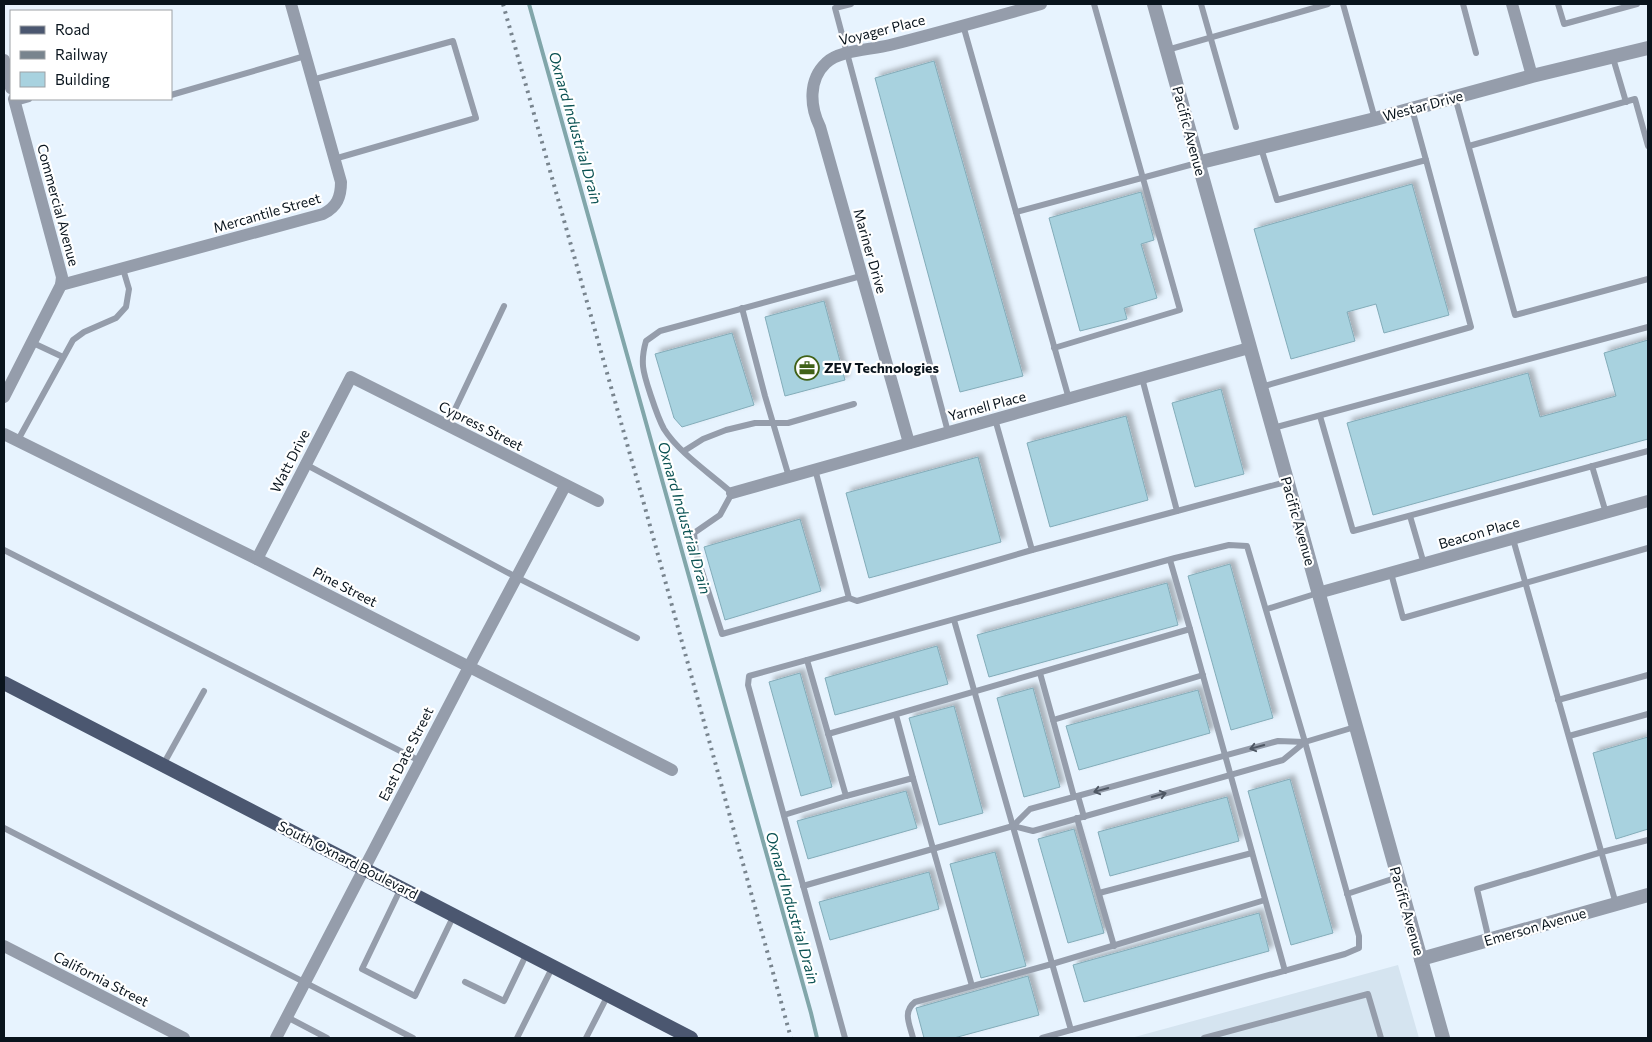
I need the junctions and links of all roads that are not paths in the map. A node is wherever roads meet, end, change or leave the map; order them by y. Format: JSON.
{"nodes":[{"id":1,"x":291,"y":4,"type":"edge"},
{"id":2,"x":851,"y":4,"type":"edge"},
{"id":3,"x":1041,"y":4,"type":"edge"},
{"id":4,"x":1094,"y":4,"type":"edge"},
{"id":5,"x":1154,"y":4,"type":"edge"},
{"id":6,"x":1201,"y":4,"type":"edge"},
{"id":7,"x":1328,"y":4,"type":"edge"},
{"id":8,"x":1343,"y":4,"type":"edge"},
{"id":9,"x":1463,"y":4,"type":"edge"},
{"id":10,"x":1512,"y":4,"type":"edge"},
{"id":11,"x":1558,"y":4,"type":"edge"},
{"id":12,"x":1637,"y":4,"type":"edge"},
{"id":13,"x":835,"y":6,"type":"edge"},
{"id":14,"x":963,"y":25,"type":"junction"},
{"id":15,"x":1211,"y":38,"type":"junction"},
{"id":16,"x":1648,"y":48,"type":"edge"},
{"id":17,"x":1167,"y":50,"type":"junction"},
{"id":18,"x":846,"y":53,"type":"junction"},
{"id":19,"x":1476,"y":53,"type":"dead end"},
{"id":20,"x":306,"y":56,"type":"junction"},
{"id":21,"x":1613,"y":58,"type":"junction"},
{"id":22,"x":4,"y":60,"type":"edge"},
{"id":23,"x":821,"y":68,"type":"joint"},
{"id":24,"x":1532,"y":76,"type":"junction"},
{"id":25,"x":312,"y":80,"type":"junction"},
{"id":26,"x":10,"y":85,"type":"edge"},
{"id":27,"x":172,"y":95,"type":"edge"},
{"id":28,"x":1455,"y":97,"type":"junction"},
{"id":29,"x":14,"y":101,"type":"edge"},
{"id":30,"x":1626,"y":102,"type":"junction"},
{"id":31,"x":1412,"y":109,"type":"junction"},
{"id":32,"x":1375,"y":119,"type":"junction"},
{"id":33,"x":1236,"y":127,"type":"dead end"},
{"id":34,"x":1469,"y":146,"type":"junction"},
{"id":35,"x":1648,"y":146,"type":"edge"},
{"id":36,"x":1261,"y":148,"type":"junction"},
{"id":37,"x":334,"y":159,"type":"junction"},
{"id":38,"x":1426,"y":160,"type":"junction"},
{"id":39,"x":1197,"y":163,"type":"junction"},
{"id":40,"x":1143,"y":176,"type":"junction"},
{"id":41,"x":1016,"y":212,"type":"junction"},
{"id":42,"x":123,"y":269,"type":"junction"},
{"id":43,"x":861,"y":276,"type":"junction"},
{"id":44,"x":1648,"y":279,"type":"edge"},
{"id":45,"x":61,"y":285,"type":"junction"},
{"id":46,"x":504,"y":306,"type":"dead end"},
{"id":47,"x":742,"y":308,"type":"junction"},
{"id":48,"x":1648,"y":327,"type":"edge"},
{"id":49,"x":31,"y":342,"type":"junction"},
{"id":50,"x":1054,"y":348,"type":"junction"},
{"id":51,"x":1249,"y":348,"type":"junction"},
{"id":52,"x":63,"y":358,"type":"junction"},
{"id":53,"x":351,"y":377,"type":"joint"},
{"id":54,"x":1142,"y":378,"type":"junction"},
{"id":55,"x":1260,"y":387,"type":"junction"},
{"id":56,"x":4,"y":396,"type":"edge"},
{"id":57,"x":1069,"y":399,"type":"junction"},
{"id":58,"x":854,"y":404,"type":"dead end"},
{"id":59,"x":1320,"y":416,"type":"junction"},
{"id":60,"x":995,"y":419,"type":"junction"},
{"id":61,"x":773,"y":422,"type":"junction"},
{"id":62,"x":447,"y":426,"type":"junction"},
{"id":63,"x":1272,"y":429,"type":"junction"},
{"id":64,"x":948,"y":432,"type":"junction"},
{"id":65,"x":4,"y":434,"type":"edge"},
{"id":66,"x":18,"y":440,"type":"junction"},
{"id":67,"x":908,"y":443,"type":"junction"},
{"id":68,"x":684,"y":451,"type":"junction"},
{"id":69,"x":1648,"y":451,"type":"edge"},
{"id":70,"x":305,"y":464,"type":"junction"},
{"id":71,"x":1592,"y":466,"type":"junction"},
{"id":72,"x":815,"y":469,"type":"junction"},
{"id":73,"x":789,"y":477,"type":"junction"},
{"id":74,"x":1286,"y":482,"type":"junction"},
{"id":75,"x":565,"y":486,"type":"junction"},
{"id":76,"x":732,"y":492,"type":"junction"},
{"id":77,"x":598,"y":501,"type":"dead end"},
{"id":78,"x":1648,"y":501,"type":"edge"},
{"id":79,"x":1177,"y":511,"type":"junction"},
{"id":80,"x":1606,"y":513,"type":"junction"},
{"id":81,"x":1410,"y":516,"type":"junction"},
{"id":82,"x":1513,"y":539,"type":"junction"},
{"id":83,"x":1648,"y":548,"type":"edge"},
{"id":84,"x":4,"y":550,"type":"edge"},
{"id":85,"x":1032,"y":550,"type":"junction"},
{"id":86,"x":256,"y":559,"type":"junction"},
{"id":87,"x":1170,"y":560,"type":"junction"},
{"id":88,"x":1424,"y":564,"type":"junction"},
{"id":89,"x":1391,"y":573,"type":"junction"},
{"id":90,"x":516,"y":577,"type":"junction"},
{"id":91,"x":1525,"y":582,"type":"junction"},
{"id":92,"x":1318,"y":593,"type":"junction"},
{"id":93,"x":849,"y":598,"type":"junction"},
{"id":94,"x":1267,"y":609,"type":"junction"},
{"id":95,"x":954,"y":620,"type":"junction"},
{"id":96,"x":1190,"y":629,"type":"junction"},
{"id":97,"x":637,"y":638,"type":"dead end"},
{"id":98,"x":807,"y":660,"type":"junction"},
{"id":99,"x":469,"y":667,"type":"junction"},
{"id":100,"x":1040,"y":673,"type":"junction"},
{"id":101,"x":1203,"y":675,"type":"junction"},
{"id":102,"x":1648,"y":675,"type":"edge"},
{"id":103,"x":4,"y":683,"type":"edge"},
{"id":104,"x":204,"y":691,"type":"dead end"},
{"id":105,"x":975,"y":692,"type":"junction"},
{"id":106,"x":1558,"y":700,"type":"junction"},
{"id":107,"x":1648,"y":714,"type":"edge"},
{"id":108,"x":896,"y":715,"type":"junction"},
{"id":109,"x":1053,"y":720,"type":"junction"},
{"id":110,"x":1355,"y":727,"type":"junction"},
{"id":111,"x":828,"y":734,"type":"junction"},
{"id":112,"x":1569,"y":736,"type":"junction"},
{"id":113,"x":1305,"y":742,"type":"junction"},
{"id":114,"x":1225,"y":756,"type":"junction"},
{"id":115,"x":420,"y":761,"type":"junction"},
{"id":116,"x":163,"y":765,"type":"junction"},
{"id":117,"x":672,"y":770,"type":"dead end"},
{"id":118,"x":1231,"y":775,"type":"junction"},
{"id":119,"x":913,"y":778,"type":"junction"},
{"id":120,"x":846,"y":796,"type":"junction"},
{"id":121,"x":1076,"y":796,"type":"junction"},
{"id":122,"x":784,"y":815,"type":"junction"},
{"id":123,"x":1081,"y":818,"type":"junction"},
{"id":124,"x":1013,"y":826,"type":"junction"},
{"id":125,"x":4,"y":828,"type":"edge"},
{"id":126,"x":1648,"y":840,"type":"edge"},
{"id":127,"x":934,"y":849,"type":"junction"},
{"id":128,"x":1602,"y":852,"type":"junction"},
{"id":129,"x":1252,"y":853,"type":"junction"},
{"id":130,"x":364,"y":869,"type":"junction"},
{"id":131,"x":1398,"y":877,"type":"junction"},
{"id":132,"x":803,"y":886,"type":"junction"},
{"id":133,"x":401,"y":888,"type":"junction"},
{"id":134,"x":1099,"y":892,"type":"junction"},
{"id":135,"x":1347,"y":894,"type":"junction"},
{"id":136,"x":1648,"y":896,"type":"edge"},
{"id":137,"x":1265,"y":900,"type":"junction"},
{"id":138,"x":1616,"y":904,"type":"junction"},
{"id":139,"x":454,"y":915,"type":"junction"},
{"id":140,"x":1489,"y":940,"type":"junction"},
{"id":141,"x":4,"y":946,"type":"edge"},
{"id":142,"x":1114,"y":946,"type":"junction"},
{"id":143,"x":527,"y":953,"type":"junction"},
{"id":144,"x":1421,"y":959,"type":"junction"},
{"id":145,"x":1052,"y":964,"type":"junction"},
{"id":146,"x":552,"y":966,"type":"junction"},
{"id":147,"x":1285,"y":971,"type":"junction"},
{"id":148,"x":305,"y":982,"type":"junction"},
{"id":149,"x":465,"y":982,"type":"dead end"},
{"id":150,"x":972,"y":986,"type":"junction"},
{"id":151,"x":608,"y":995,"type":"junction"},
{"id":152,"x":287,"y":1017,"type":"junction"},
{"id":153,"x":1071,"y":1030,"type":"junction"},
{"id":154,"x":184,"y":1038,"type":"edge"},
{"id":155,"x":276,"y":1038,"type":"edge"},
{"id":156,"x":327,"y":1038,"type":"edge"},
{"id":157,"x":413,"y":1038,"type":"edge"},
{"id":158,"x":517,"y":1038,"type":"edge"},
{"id":159,"x":586,"y":1038,"type":"edge"},
{"id":160,"x":691,"y":1038,"type":"edge"},
{"id":161,"x":845,"y":1038,"type":"edge"},
{"id":162,"x":913,"y":1038,"type":"edge"},
{"id":163,"x":1042,"y":1038,"type":"edge"},
{"id":164,"x":1204,"y":1038,"type":"edge"},
{"id":165,"x":1381,"y":1038,"type":"edge"},
{"id":166,"x":1443,"y":1038,"type":"edge"}],
"edges":[{"from":1,"to":20,"type":"street","name":"Mercantile Street"},
{"from":2,"to":13,"type":"lane"},
{"from":3,"to":14,"type":"street","name":"Voyager Place"},
{"from":4,"to":40,"type":"lane"},
{"from":5,"to":17,"type":"street","name":"Pacific Avenue"},
{"from":6,"to":15,"type":"lane"},
{"from":7,"to":15,"type":"lane"},
{"from":8,"to":32,"type":"lane"},
{"from":9,"to":19,"type":"lane"},
{"from":10,"to":24,"type":"street"},
{"from":11,"to":12,"type":"lane"},
{"from":13,"to":18,"type":"lane"},
{"from":14,"to":18,"type":"street","name":"Voyager Place"},
{"from":14,"to":41,"type":"lane"},
{"from":15,"to":17,"type":"lane"},
{"from":15,"to":33,"type":"lane"},
{"from":16,"to":21,"type":"street","name":"Westar Drive"},
{"from":17,"to":39,"type":"street","name":"Pacific Avenue"},
{"from":18,"to":23,"type":"street","name":"Voyager Place"},
{"from":18,"to":64,"type":"lane"},
{"from":20,"to":25,"type":"street","name":"Mercantile Street"},
{"from":20,"to":27,"type":"lane"},
{"from":21,"to":24,"type":"street","name":"Westar Drive"},
{"from":21,"to":30,"type":"lane"},
{"from":22,"to":26,"type":"street"},
{"from":23,"to":43,"type":"street","name":"Mariner Drive"},
{"from":24,"to":28,"type":"street","name":"Westar Drive"},
{"from":25,"to":37,"type":"street","name":"Mercantile Street"},
{"from":25,"to":37,"type":"lane"},
{"from":28,"to":31,"type":"street","name":"Westar Drive"},
{"from":28,"to":34,"type":"lane"},
{"from":29,"to":45,"type":"street","name":"Commercial Avenue"},
{"from":30,"to":34,"type":"lane"},
{"from":30,"to":35,"type":"lane"},
{"from":31,"to":32,"type":"street","name":"Westar Drive"},
{"from":31,"to":38,"type":"lane"},
{"from":32,"to":36,"type":"street","name":"Westar Drive"},
{"from":34,"to":44,"type":"lane"},
{"from":36,"to":38,"type":"lane"},
{"from":36,"to":39,"type":"street","name":"Westar Drive"},
{"from":37,"to":42,"type":"street","name":"Mercantile Street"},
{"from":38,"to":55,"type":"lane"},
{"from":39,"to":40,"type":"lane"},
{"from":39,"to":51,"type":"street","name":"Pacific Avenue"},
{"from":40,"to":41,"type":"lane"},
{"from":40,"to":50,"type":"lane"},
{"from":41,"to":50,"type":"lane"},
{"from":42,"to":45,"type":"street","name":"Mercantile Street"},
{"from":42,"to":52,"type":"lane"},
{"from":43,"to":47,"type":"lane"},
{"from":43,"to":67,"type":"street","name":"Mariner Drive"},
{"from":45,"to":49,"type":"street","name":"Commercial Avenue"},
{"from":46,"to":62,"type":"lane"},
{"from":47,"to":61,"type":"lane"},
{"from":47,"to":68,"type":"lane"},
{"from":48,"to":59,"type":"lane"},
{"from":49,"to":52,"type":"lane"},
{"from":49,"to":56,"type":"street","name":"Commercial Avenue"},
{"from":50,"to":57,"type":"lane"},
{"from":51,"to":54,"type":"street","name":"Yarnell Place"},
{"from":51,"to":55,"type":"street","name":"Pacific Avenue"},
{"from":52,"to":66,"type":"lane"},
{"from":53,"to":62,"type":"street","name":"Cypress Street"},
{"from":53,"to":70,"type":"street","name":"Watt Drive"},
{"from":54,"to":57,"type":"street","name":"Yarnell Place"},
{"from":54,"to":79,"type":"lane"},
{"from":55,"to":63,"type":"street","name":"Pacific Avenue"},
{"from":57,"to":60,"type":"street","name":"Yarnell Place"},
{"from":58,"to":61,"type":"lane"},
{"from":59,"to":63,"type":"lane"},
{"from":59,"to":81,"type":"lane"},
{"from":60,"to":64,"type":"street","name":"Yarnell Place"},
{"from":60,"to":85,"type":"lane"},
{"from":61,"to":68,"type":"lane"},
{"from":61,"to":73,"type":"lane"},
{"from":62,"to":75,"type":"street","name":"Cypress Street"},
{"from":63,"to":74,"type":"street","name":"Pacific Avenue"},
{"from":64,"to":67,"type":"street","name":"Yarnell Place"},
{"from":65,"to":66,"type":"street","name":"Pine Street"},
{"from":66,"to":86,"type":"street","name":"Pine Street"},
{"from":67,"to":72,"type":"street","name":"Yarnell Place"},
{"from":68,"to":76,"type":"lane"},
{"from":69,"to":71,"type":"lane"},
{"from":70,"to":86,"type":"street","name":"Watt Drive"},
{"from":70,"to":90,"type":"lane"},
{"from":71,"to":80,"type":"lane"},
{"from":71,"to":81,"type":"lane"},
{"from":72,"to":73,"type":"street","name":"Yarnell Place"},
{"from":72,"to":93,"type":"lane"},
{"from":73,"to":76,"type":"street","name":"Yarnell Place"},
{"from":74,"to":79,"type":"lane"},
{"from":74,"to":92,"type":"street","name":"Pacific Avenue"},
{"from":75,"to":77,"type":"street","name":"Cypress Street"},
{"from":75,"to":90,"type":"street","name":"East Date Street"},
{"from":76,"to":93,"type":"lane"},
{"from":78,"to":80,"type":"street","name":"Beacon Place"},
{"from":79,"to":85,"type":"lane"},
{"from":80,"to":82,"type":"street","name":"Beacon Place"},
{"from":81,"to":88,"type":"lane"},
{"from":82,"to":88,"type":"street","name":"Beacon Place"},
{"from":82,"to":91,"type":"lane"},
{"from":83,"to":91,"type":"lane"},
{"from":84,"to":115,"type":"lane"},
{"from":85,"to":93,"type":"lane"},
{"from":86,"to":99,"type":"street","name":"Pine Street"},
{"from":87,"to":94,"type":"lane"},
{"from":87,"to":95,"type":"lane"},
{"from":87,"to":96,"type":"lane"},
{"from":88,"to":89,"type":"street","name":"Beacon Place"},
{"from":89,"to":91,"type":"lane"},
{"from":89,"to":92,"type":"street","name":"Beacon Place"},
{"from":90,"to":97,"type":"lane"},
{"from":90,"to":99,"type":"street","name":"East Date Street"},
{"from":91,"to":106,"type":"lane"},
{"from":92,"to":94,"type":"lane"},
{"from":92,"to":110,"type":"street","name":"Pacific Avenue"},
{"from":94,"to":113,"type":"lane"},
{"from":95,"to":98,"type":"lane"},
{"from":95,"to":105,"type":"lane"},
{"from":96,"to":100,"type":"lane"},
{"from":96,"to":101,"type":"lane"},
{"from":98,"to":111,"type":"lane"},
{"from":98,"to":122,"type":"lane"},
{"from":99,"to":115,"type":"street","name":"East Date Street"},
{"from":99,"to":117,"type":"street","name":"Pine Street"},
{"from":100,"to":105,"type":"lane"},
{"from":100,"to":109,"type":"lane"},
{"from":101,"to":109,"type":"lane"},
{"from":101,"to":114,"type":"lane"},
{"from":102,"to":106,"type":"lane"},
{"from":103,"to":116,"type":"main road","name":"South Oxnard Boulevard"},
{"from":104,"to":116,"type":"lane"},
{"from":105,"to":108,"type":"lane"},
{"from":105,"to":124,"type":"lane"},
{"from":106,"to":112,"type":"lane"},
{"from":107,"to":112,"type":"lane"},
{"from":108,"to":111,"type":"lane"},
{"from":108,"to":119,"type":"lane"},
{"from":109,"to":121,"type":"lane"},
{"from":110,"to":113,"type":"lane"},
{"from":110,"to":131,"type":"street","name":"Pacific Avenue"},
{"from":111,"to":120,"type":"lane"},
{"from":112,"to":128,"type":"lane"},
{"from":113,"to":114,"type":"lane","one_way":true},
{"from":113,"to":118,"type":"lane"},
{"from":113,"to":135,"type":"lane"},
{"from":114,"to":118,"type":"lane"},
{"from":114,"to":121,"type":"lane","one_way":true},
{"from":115,"to":130,"type":"street","name":"East Date Street"},
{"from":116,"to":130,"type":"main road","name":"South Oxnard Boulevard"},
{"from":123,"to":118,"type":"lane","one_way":true},
{"from":118,"to":129,"type":"lane"},
{"from":119,"to":120,"type":"lane"},
{"from":119,"to":127,"type":"lane"},
{"from":120,"to":122,"type":"lane"},
{"from":121,"to":123,"type":"lane"},
{"from":121,"to":124,"type":"lane"},
{"from":122,"to":132,"type":"lane"},
{"from":123,"to":124,"type":"lane"},
{"from":123,"to":134,"type":"lane"},
{"from":124,"to":127,"type":"lane"},
{"from":124,"to":145,"type":"lane"},
{"from":125,"to":148,"type":"lane"},
{"from":126,"to":128,"type":"lane"},
{"from":127,"to":132,"type":"lane"},
{"from":127,"to":150,"type":"lane"},
{"from":128,"to":138,"type":"lane"},
{"from":128,"to":140,"type":"lane"},
{"from":129,"to":134,"type":"lane"},
{"from":129,"to":137,"type":"lane"},
{"from":130,"to":133,"type":"main road","name":"South Oxnard Boulevard"},
{"from":130,"to":148,"type":"street","name":"East Date Street"},
{"from":131,"to":135,"type":"lane"},
{"from":131,"to":144,"type":"street","name":"Pacific Avenue"},
{"from":132,"to":161,"type":"lane"},
{"from":133,"to":139,"type":"main road","name":"South Oxnard Boulevard"},
{"from":133,"to":139,"type":"lane"},
{"from":134,"to":142,"type":"lane"},
{"from":135,"to":147,"type":"lane"},
{"from":136,"to":138,"type":"street","name":"Emerson Avenue"},
{"from":137,"to":142,"type":"lane"},
{"from":137,"to":147,"type":"lane"},
{"from":138,"to":140,"type":"street","name":"Emerson Avenue"},
{"from":139,"to":143,"type":"main road","name":"South Oxnard Boulevard"},
{"from":140,"to":144,"type":"street","name":"Emerson Avenue"},
{"from":141,"to":154,"type":"street","name":"California Street"},
{"from":142,"to":145,"type":"lane"},
{"from":143,"to":146,"type":"main road","name":"South Oxnard Boulevard"},
{"from":143,"to":149,"type":"lane"},
{"from":144,"to":166,"type":"street","name":"Pacific Avenue"},
{"from":145,"to":150,"type":"lane"},
{"from":145,"to":153,"type":"lane"},
{"from":146,"to":151,"type":"main road","name":"South Oxnard Boulevard"},
{"from":146,"to":158,"type":"lane"},
{"from":147,"to":153,"type":"lane"},
{"from":148,"to":152,"type":"street","name":"East Date Street"},
{"from":148,"to":157,"type":"lane"},
{"from":150,"to":162,"type":"lane"},
{"from":151,"to":159,"type":"lane"},
{"from":151,"to":160,"type":"main road","name":"South Oxnard Boulevard"},
{"from":152,"to":155,"type":"street","name":"East Date Street"},
{"from":152,"to":156,"type":"lane"},
{"from":153,"to":163,"type":"lane"},
{"from":164,"to":165,"type":"lane"}]}
